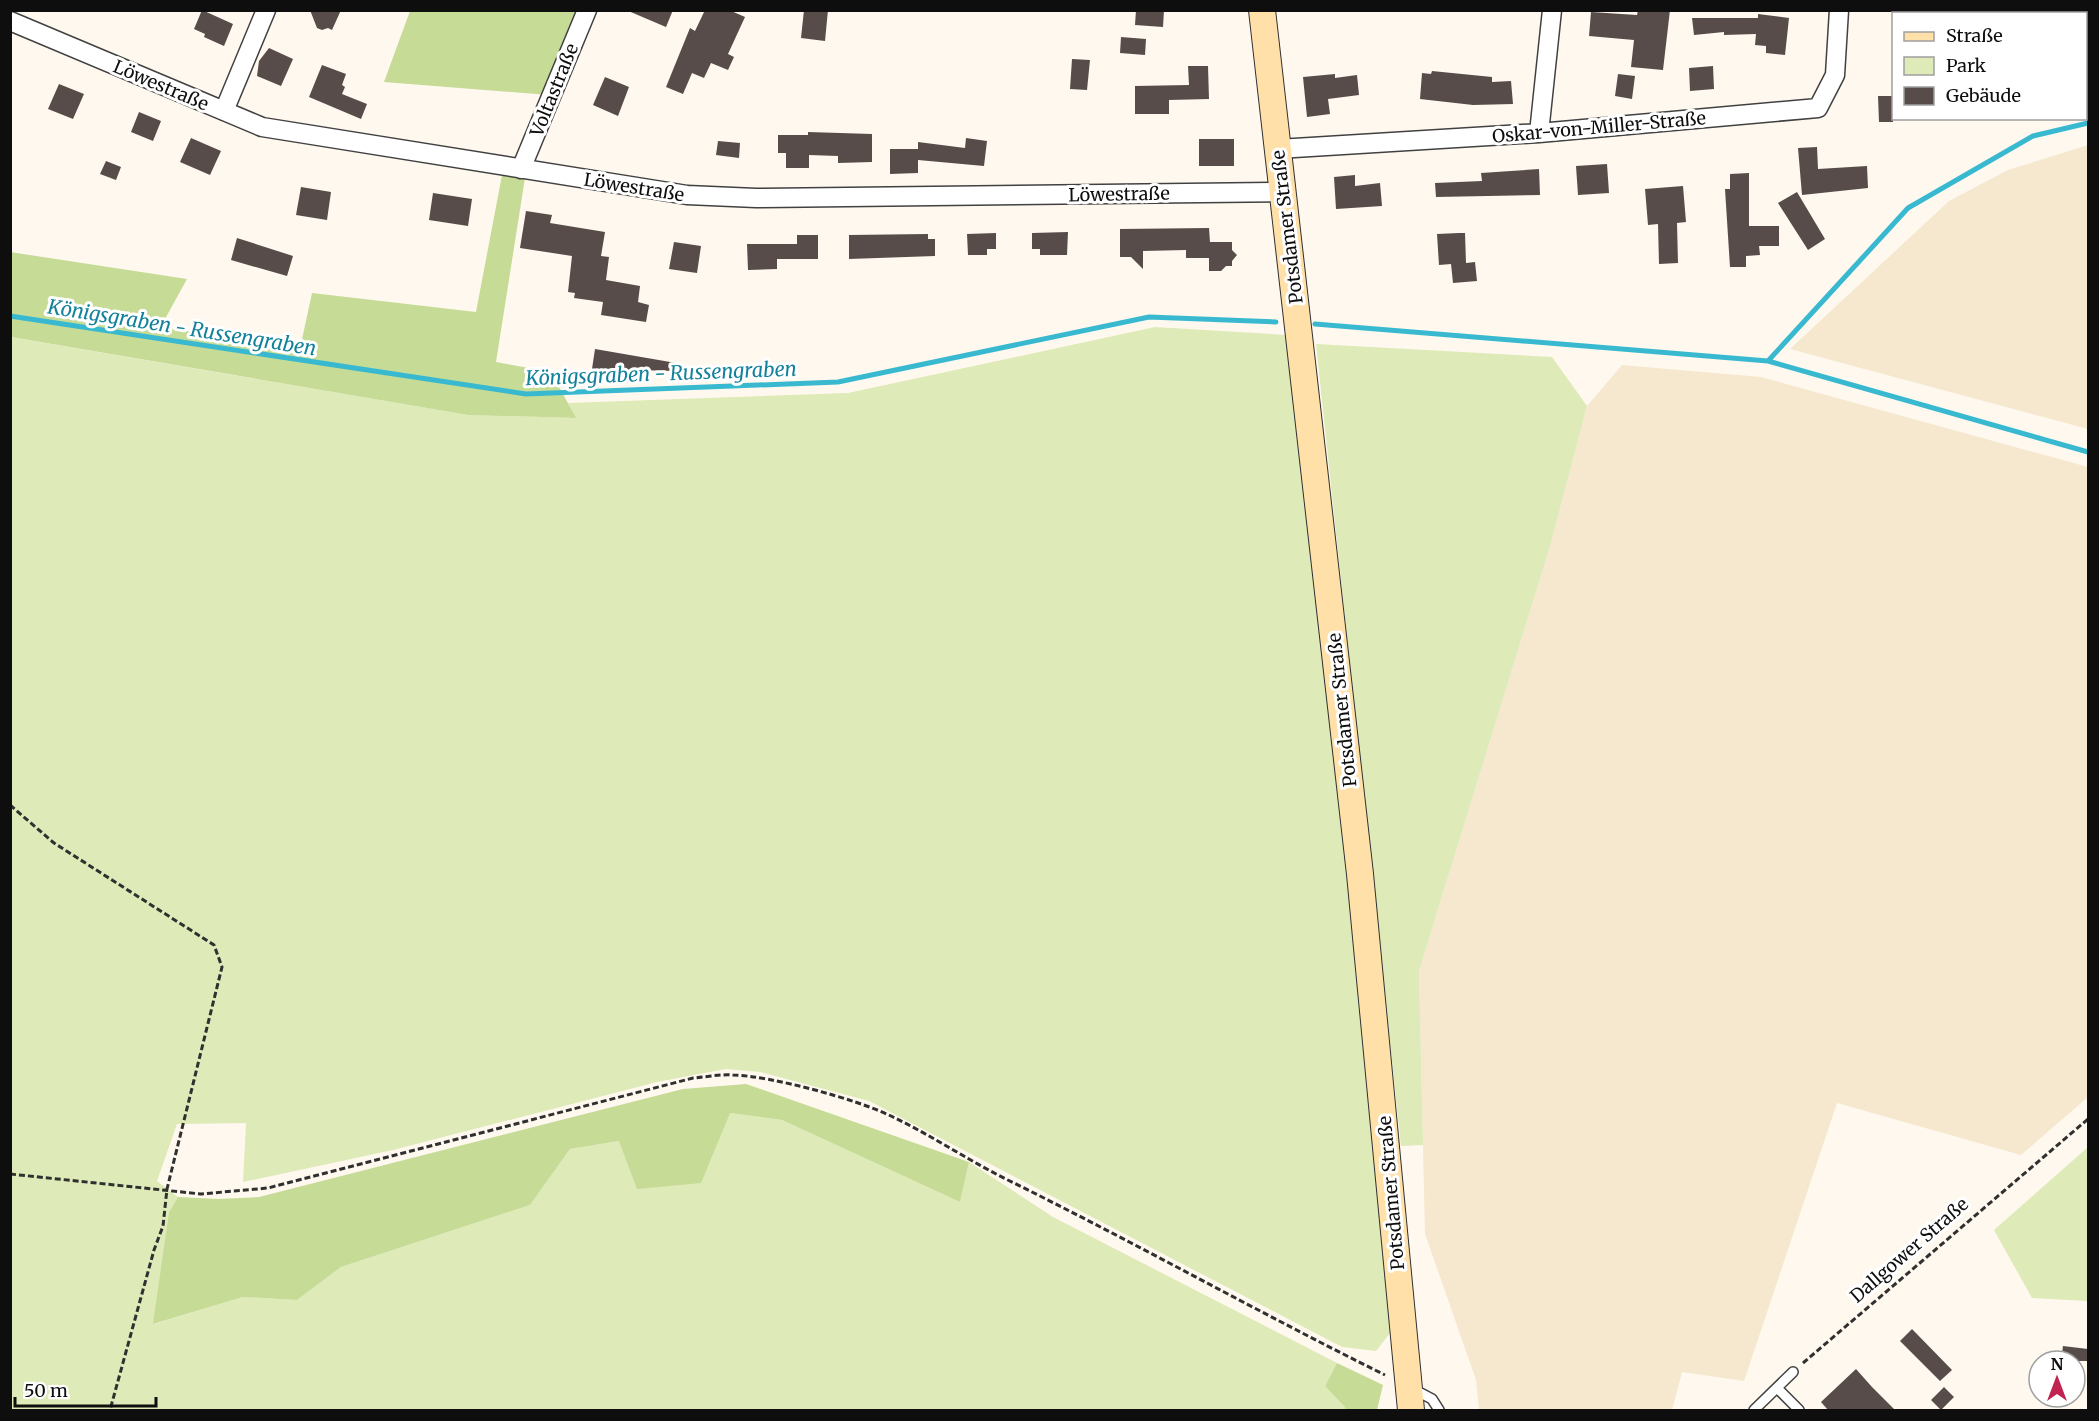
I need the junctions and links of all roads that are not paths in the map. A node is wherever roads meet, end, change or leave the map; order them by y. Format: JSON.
{"nodes":[{"id":1,"x":266,"y":10,"type":"edge"},
{"id":2,"x":587,"y":10,"type":"edge"},
{"id":3,"x":1262,"y":10,"type":"edge"},
{"id":4,"x":1552,"y":10,"type":"edge"},
{"id":5,"x":1839,"y":10,"type":"edge"},
{"id":6,"x":10,"y":21,"type":"edge"},
{"id":7,"x":224,"y":111,"type":"junction"},
{"id":8,"x":1539,"y":133,"type":"junction"},
{"id":9,"x":1278,"y":149,"type":"junction"},
{"id":10,"x":521,"y":169,"type":"junction"},
{"id":11,"x":1283,"y":192,"type":"junction"},
{"id":12,"x":1793,"y":1372,"type":"road end"},
{"id":13,"x":1777,"y":1388,"type":"junction"},
{"id":14,"x":1410,"y":1399,"type":"edge"},
{"id":15,"x":1439,"y":1410,"type":"edge"},
{"id":16,"x":1755,"y":1410,"type":"edge"},
{"id":17,"x":1798,"y":1410,"type":"edge"}],
"edges":[{"from":1,"to":7,"type":"street"},
{"from":2,"to":10,"type":"street","name":"Voltastraße"},
{"from":3,"to":9,"type":"street","name":"Potsdamer Straße"},
{"from":4,"to":8,"type":"street"},
{"from":5,"to":8,"type":"street","name":"Oskar-von-Miller-Straße"},
{"from":6,"to":7,"type":"street","name":"Löwestraße"},
{"from":7,"to":10,"type":"street","name":"Löwestraße"},
{"from":8,"to":9,"type":"street","name":"Oskar-von-Miller-Straße"},
{"from":9,"to":11,"type":"street","name":"Potsdamer Straße"},
{"from":10,"to":11,"type":"street","name":"Löwestraße"},
{"from":11,"to":14,"type":"street","name":"Potsdamer Straße"},
{"from":12,"to":13,"type":"lane"},
{"from":13,"to":16,"type":"lane"},
{"from":13,"to":17,"type":"lane"},
{"from":14,"to":15,"type":"lane"}]}
